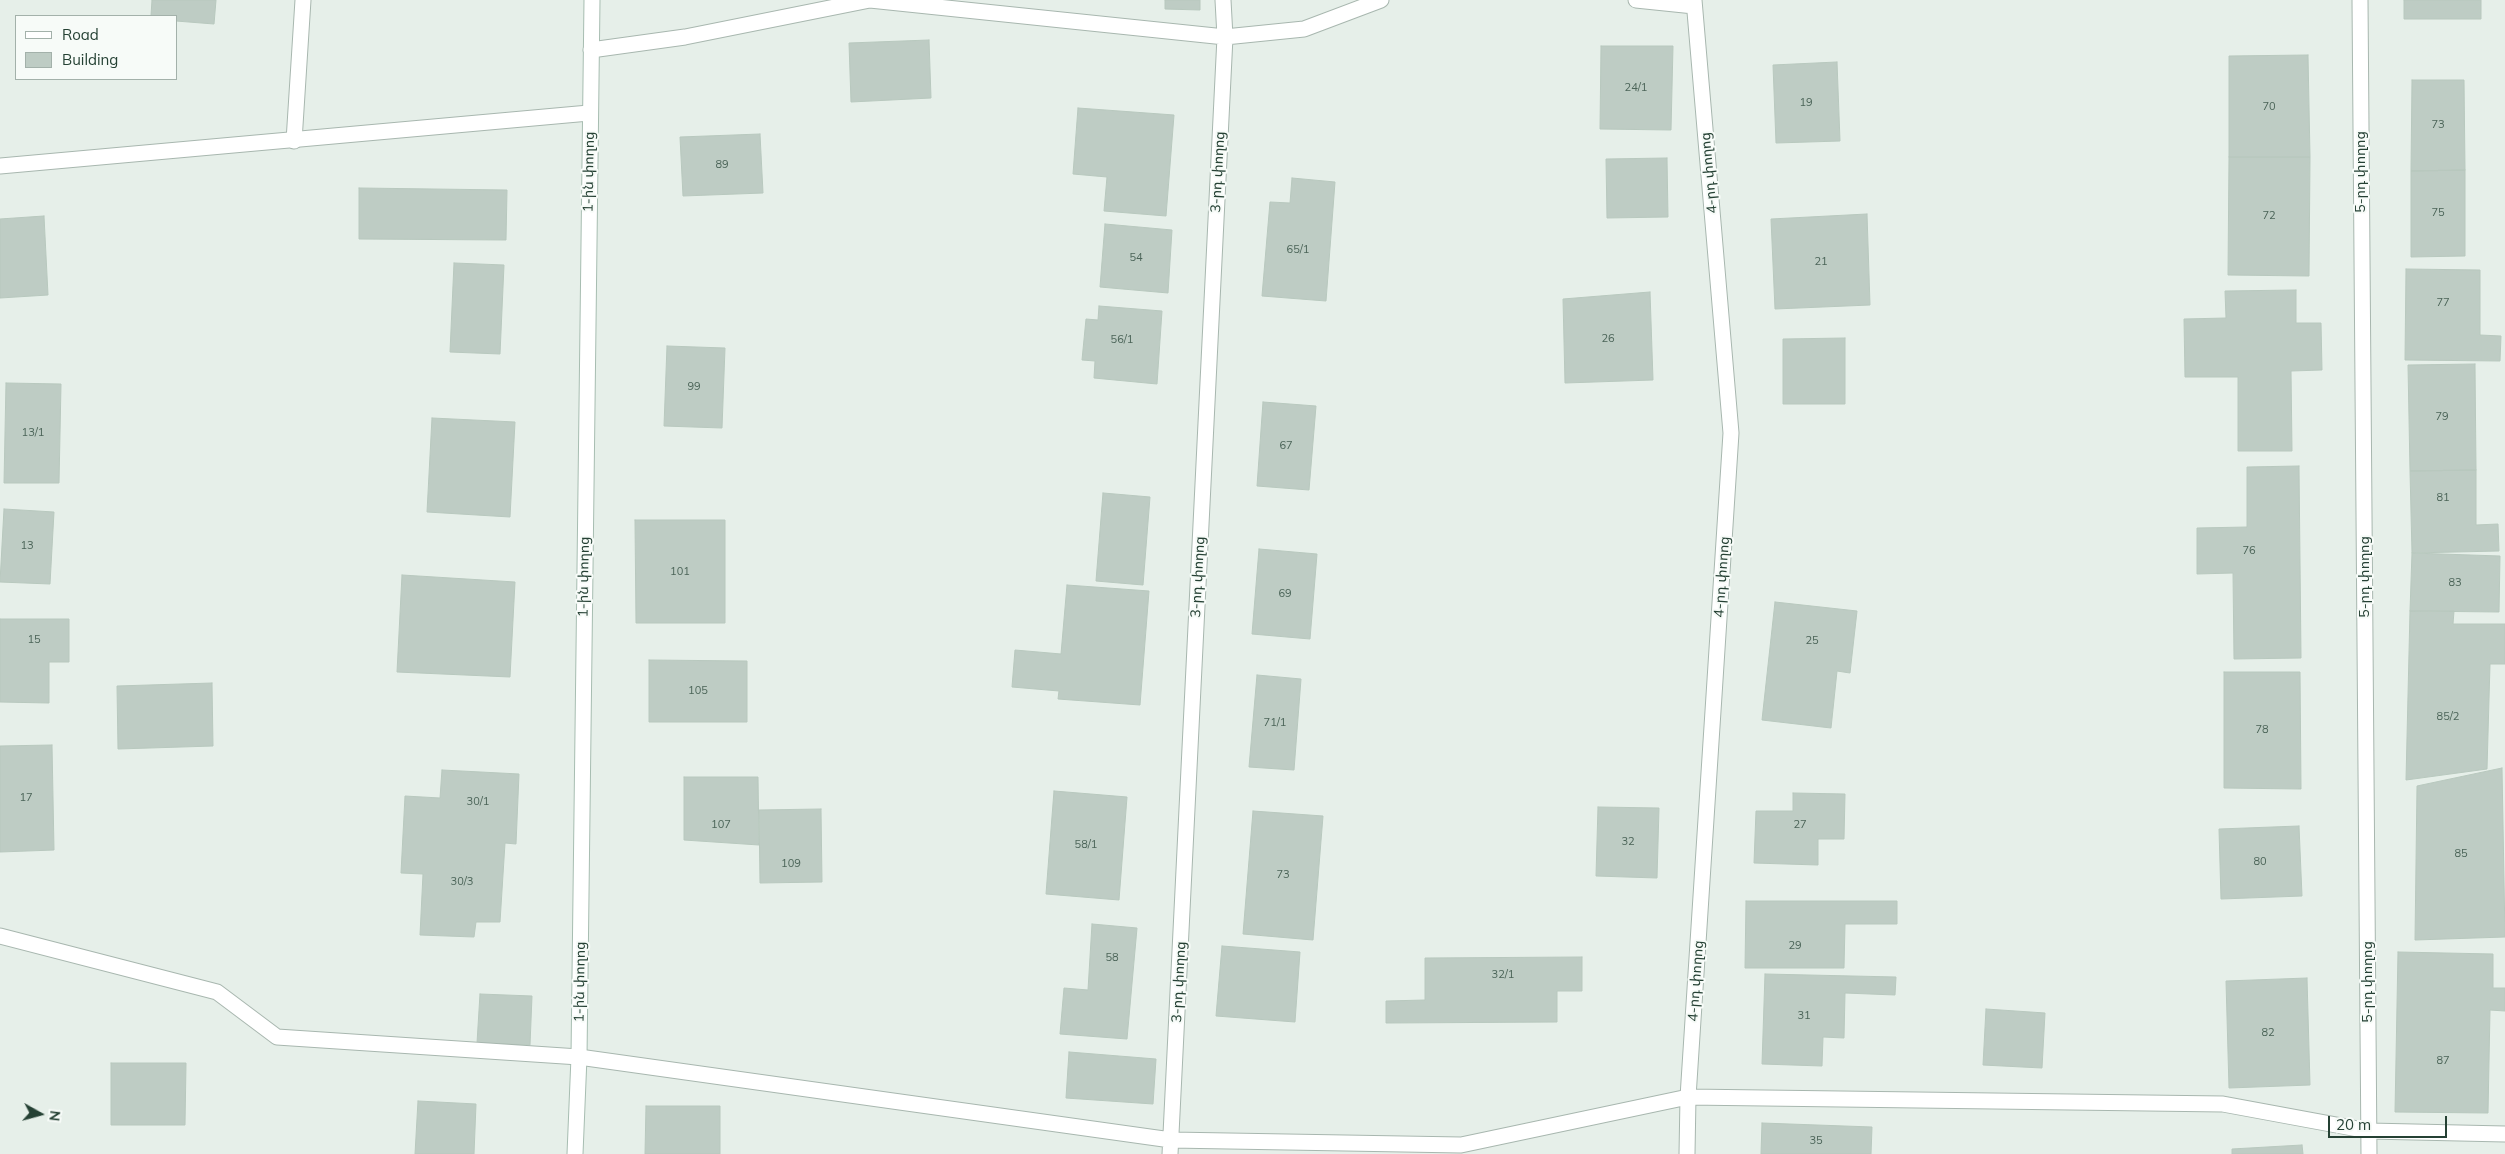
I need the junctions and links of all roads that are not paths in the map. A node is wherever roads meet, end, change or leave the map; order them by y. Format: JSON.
{"nodes":[{"id":1,"x":303,"y":0,"type":"edge"},
{"id":2,"x":592,"y":0,"type":"edge"},
{"id":3,"x":870,"y":0,"type":"edge"},
{"id":4,"x":1223,"y":0,"type":"edge"},
{"id":5,"x":1381,"y":0,"type":"edge"},
{"id":6,"x":1636,"y":0,"type":"edge"},
{"id":7,"x":2360,"y":0,"type":"edge"},
{"id":8,"x":1694,"y":3,"type":"edge"},
{"id":9,"x":1224,"y":37,"type":"junction"},
{"id":10,"x":591,"y":50,"type":"junction"},
{"id":11,"x":590,"y":113,"type":"junction"},
{"id":12,"x":294,"y":141,"type":"junction"},
{"id":13,"x":0,"y":166,"type":"edge"},
{"id":14,"x":0,"y":936,"type":"edge"},
{"id":15,"x":579,"y":1057,"type":"junction"},
{"id":16,"x":1688,"y":1098,"type":"junction"},
{"id":17,"x":2369,"y":1130,"type":"junction"},
{"id":18,"x":2505,"y":1134,"type":"edge"},
{"id":19,"x":1170,"y":1147,"type":"edge"},
{"id":20,"x":575,"y":1154,"type":"edge"},
{"id":21,"x":1687,"y":1154,"type":"edge"},
{"id":22,"x":2369,"y":1154,"type":"edge"}],
"edges":[{"from":1,"to":12,"type":"street"},
{"from":2,"to":10,"type":"street","name":"1-ին փողոց"},
{"from":3,"to":9,"type":"street"},
{"from":3,"to":10,"type":"street"},
{"from":4,"to":9,"type":"street","name":"3-րդ փողոց"},
{"from":5,"to":9,"type":"street"},
{"from":6,"to":8,"type":"street"},
{"from":7,"to":17,"type":"street","name":"5-րդ փողոց"},
{"from":8,"to":16,"type":"street","name":"4-րդ փողոց"},
{"from":9,"to":19,"type":"street","name":"3-րդ փողոց"},
{"from":10,"to":11,"type":"street","name":"1-ին փողոց"},
{"from":11,"to":12,"type":"street"},
{"from":11,"to":15,"type":"street","name":"1-ին փողոց"},
{"from":12,"to":13,"type":"street"},
{"from":14,"to":15,"type":"street"},
{"from":15,"to":19,"type":"street"},
{"from":15,"to":20,"type":"street","name":"1-ին փողոց"},
{"from":16,"to":17,"type":"street"},
{"from":16,"to":19,"type":"street"},
{"from":16,"to":21,"type":"street","name":"4-րդ փողոց"},
{"from":17,"to":18,"type":"street"},
{"from":17,"to":22,"type":"street","name":"5-րդ փողոց"}]}
